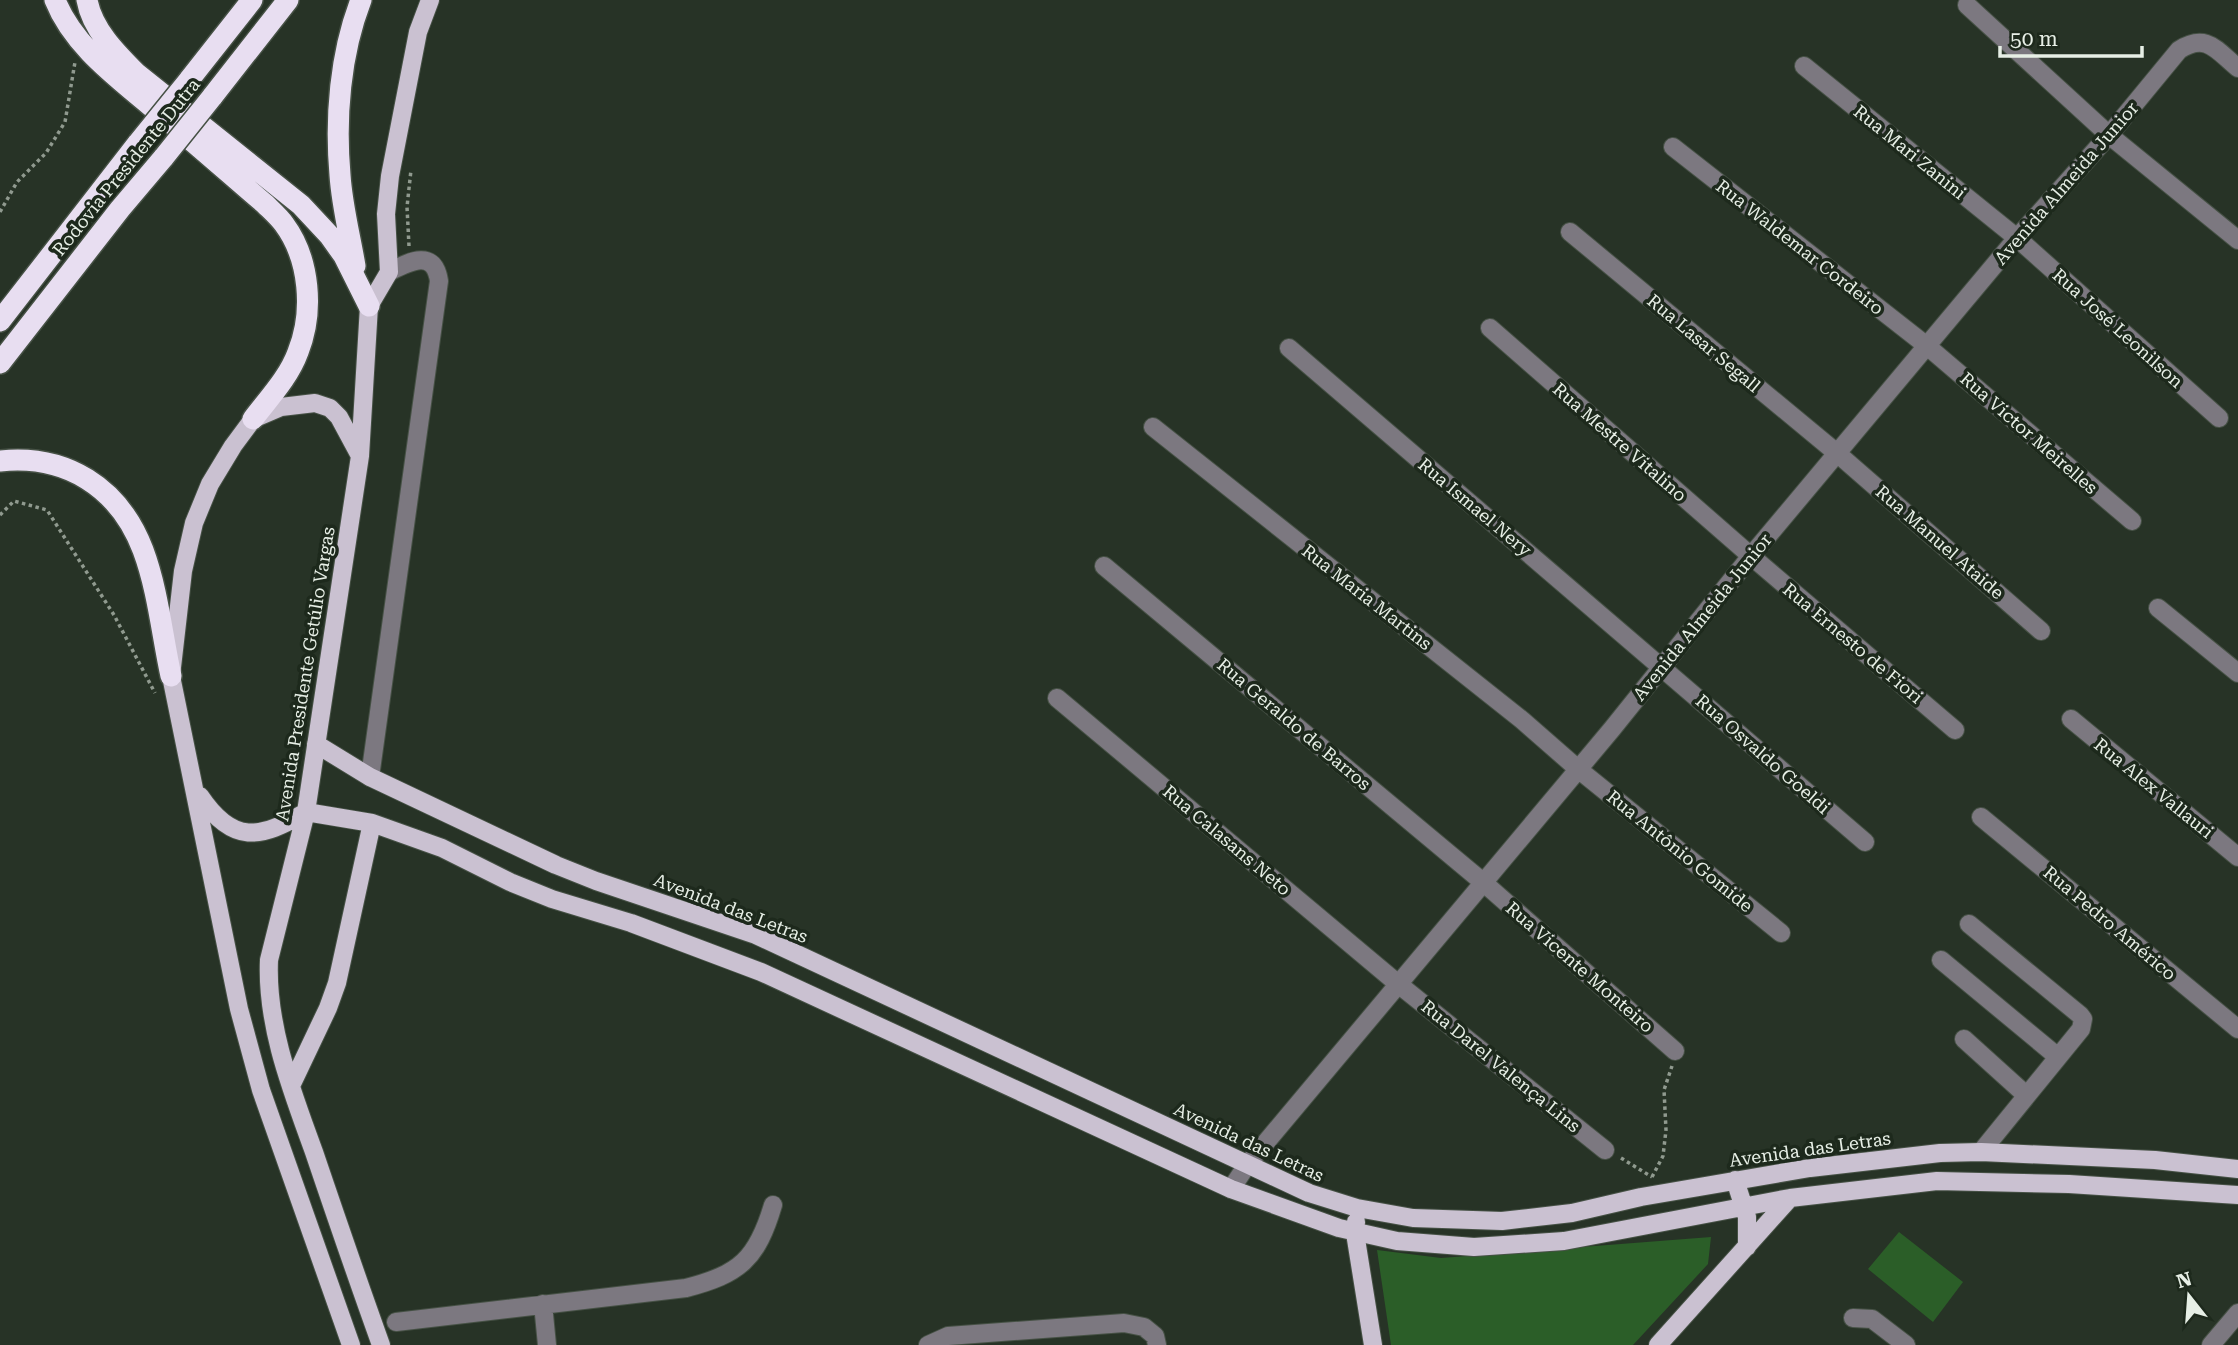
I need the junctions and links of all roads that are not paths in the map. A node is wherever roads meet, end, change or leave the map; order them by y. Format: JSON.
{"nodes":[{"id":1,"x":55,"y":0,"type":"edge"},
{"id":2,"x":87,"y":0,"type":"edge"},
{"id":3,"x":252,"y":0,"type":"edge"},
{"id":4,"x":288,"y":0,"type":"edge"},
{"id":5,"x":361,"y":0,"type":"edge"},
{"id":6,"x":430,"y":0,"type":"edge"},
{"id":7,"x":1967,"y":5,"type":"dead end"},
{"id":8,"x":1804,"y":66,"type":"dead end"},
{"id":9,"x":2238,"y":68,"type":"edge"},
{"id":10,"x":2109,"y":135,"type":"junction"},
{"id":11,"x":1673,"y":147,"type":"dead end"},
{"id":12,"x":1570,"y":232,"type":"dead end"},
{"id":13,"x":2017,"y":238,"type":"junction"},
{"id":14,"x":2238,"y":240,"type":"edge"},
{"id":15,"x":389,"y":272,"type":"junction"},
{"id":16,"x":357,"y":278,"type":"junction"},
{"id":17,"x":369,"y":306,"type":"junction"},
{"id":18,"x":0,"y":321,"type":"edge"},
{"id":19,"x":1490,"y":328,"type":"dead end"},
{"id":20,"x":1927,"y":346,"type":"junction"},
{"id":21,"x":1289,"y":348,"type":"dead end"},
{"id":22,"x":0,"y":363,"type":"edge"},
{"id":23,"x":2219,"y":418,"type":"dead end"},
{"id":24,"x":253,"y":419,"type":"junction"},
{"id":25,"x":1153,"y":427,"type":"dead end"},
{"id":26,"x":1838,"y":454,"type":"junction"},
{"id":27,"x":360,"y":456,"type":"junction"},
{"id":28,"x":0,"y":461,"type":"edge"},
{"id":29,"x":2132,"y":521,"type":"dead end"},
{"id":30,"x":1751,"y":556,"type":"junction"},
{"id":31,"x":1104,"y":566,"type":"dead end"},
{"id":32,"x":2158,"y":608,"type":"dead end"},
{"id":33,"x":2041,"y":631,"type":"dead end"},
{"id":34,"x":1661,"y":666,"type":"junction"},
{"id":35,"x":2238,"y":673,"type":"edge"},
{"id":36,"x":171,"y":676,"type":"junction"},
{"id":37,"x":1057,"y":698,"type":"dead end"},
{"id":38,"x":2071,"y":719,"type":"dead end"},
{"id":39,"x":1955,"y":730,"type":"dead end"},
{"id":40,"x":316,"y":744,"type":"junction"},
{"id":41,"x":1578,"y":769,"type":"junction"},
{"id":42,"x":370,"y":777,"type":"junction"},
{"id":43,"x":195,"y":789,"type":"junction"},
{"id":44,"x":306,"y":812,"type":"junction"},
{"id":45,"x":1982,"y":817,"type":"dead end"},
{"id":46,"x":372,"y":823,"type":"junction"},
{"id":47,"x":1865,"y":842,"type":"dead end"},
{"id":48,"x":2238,"y":857,"type":"edge"},
{"id":49,"x":1484,"y":883,"type":"junction"},
{"id":50,"x":1969,"y":924,"type":"dead end"},
{"id":51,"x":1781,"y":933,"type":"dead end"},
{"id":52,"x":1941,"y":960,"type":"dead end"},
{"id":53,"x":1397,"y":983,"type":"junction"},
{"id":54,"x":2238,"y":1029,"type":"edge"},
{"id":55,"x":1964,"y":1039,"type":"dead end"},
{"id":56,"x":1675,"y":1051,"type":"road end"},
{"id":57,"x":2058,"y":1057,"type":"junction"},
{"id":58,"x":291,"y":1086,"type":"junction"},
{"id":59,"x":2026,"y":1095,"type":"junction"},
{"id":60,"x":1605,"y":1150,"type":"road end"},
{"id":61,"x":1981,"y":1152,"type":"junction"},
{"id":62,"x":1247,"y":1165,"type":"junction"},
{"id":63,"x":2234,"y":1169,"type":"edge"},
{"id":64,"x":1735,"y":1180,"type":"junction"},
{"id":65,"x":1231,"y":1189,"type":"junction"},
{"id":66,"x":2230,"y":1195,"type":"edge"},
{"id":67,"x":1790,"y":1198,"type":"junction"},
{"id":68,"x":773,"y":1205,"type":"dead end"},
{"id":69,"x":1745,"y":1207,"type":"junction"},
{"id":70,"x":1357,"y":1208,"type":"junction"},
{"id":71,"x":1354,"y":1233,"type":"junction"},
{"id":72,"x":1747,"y":1247,"type":"junction"},
{"id":73,"x":366,"y":1303,"type":"junction"},
{"id":74,"x":543,"y":1304,"type":"junction"},
{"id":75,"x":338,"y":1311,"type":"junction"},
{"id":76,"x":2238,"y":1313,"type":"edge"},
{"id":77,"x":1853,"y":1318,"type":"dead end"},
{"id":78,"x":396,"y":1322,"type":"dead end"},
{"id":79,"x":351,"y":1345,"type":"edge"},
{"id":80,"x":381,"y":1345,"type":"edge"},
{"id":81,"x":547,"y":1345,"type":"edge"},
{"id":82,"x":928,"y":1345,"type":"edge"},
{"id":83,"x":1157,"y":1345,"type":"edge"},
{"id":84,"x":1373,"y":1345,"type":"edge"},
{"id":85,"x":1658,"y":1345,"type":"edge"},
{"id":86,"x":1906,"y":1345,"type":"edge"},
{"id":87,"x":2211,"y":1345,"type":"edge"}],
"edges":[{"from":1,"to":24,"type":"highway"},
{"from":2,"to":16,"type":"highway"},
{"from":3,"to":18,"type":"highway","name":"Rodovia Presidente Dutra","bridge":true},
{"from":4,"to":22,"type":"highway","name":"Rodovia Presidente Dutra","bridge":true},
{"from":5,"to":16,"type":"highway"},
{"from":6,"to":15,"type":"main road"},
{"from":7,"to":10,"type":"street"},
{"from":8,"to":13,"type":"street","name":"Rua Mari Zanini"},
{"from":9,"to":10,"type":"street","name":"Avenida Almeida Junior"},
{"from":10,"to":13,"type":"street","name":"Avenida Almeida Junior"},
{"from":10,"to":14,"type":"street"},
{"from":11,"to":20,"type":"street","name":"Rua Waldemar Cordeiro"},
{"from":12,"to":26,"type":"street","name":"Rua Lasar Segall"},
{"from":13,"to":20,"type":"street","name":"Avenida Almeida Junior"},
{"from":13,"to":23,"type":"street","name":"Rua José Leonilson"},
{"from":15,"to":17,"type":"main road","name":"Avenida Presidente Getúlio Vargas"},
{"from":15,"to":42,"type":"street"},
{"from":16,"to":17,"type":"highway"},
{"from":17,"to":27,"type":"main road","name":"Avenida Presidente Getúlio Vargas"},
{"from":19,"to":30,"type":"street","name":"Rua Mestre Vitalino"},
{"from":20,"to":26,"type":"street","name":"Avenida Almeida Junior"},
{"from":20,"to":29,"type":"street","name":"Rua Victor Meirelles"},
{"from":21,"to":34,"type":"street","name":"Rua Ismael Nery"},
{"from":24,"to":27,"type":"main road"},
{"from":24,"to":36,"type":"main road"},
{"from":25,"to":41,"type":"street","name":"Rua Maria Martins"},
{"from":26,"to":30,"type":"street","name":"Avenida Almeida Junior"},
{"from":26,"to":33,"type":"street","name":"Rua Manuel Ataide"},
{"from":27,"to":40,"type":"main road","name":"Avenida Presidente Getúlio Vargas"},
{"from":28,"to":36,"type":"highway"},
{"from":30,"to":34,"type":"street","name":"Avenida Almeida Junior"},
{"from":30,"to":39,"type":"street","name":"Rua Ernesto de Fiori"},
{"from":31,"to":49,"type":"street","name":"Rua Geraldo de Barros"},
{"from":32,"to":35,"type":"street"},
{"from":34,"to":41,"type":"street","name":"Avenida Almeida Junior"},
{"from":34,"to":47,"type":"street","name":"Rua Osvaldo Goeldi"},
{"from":36,"to":43,"type":"main road"},
{"from":37,"to":53,"type":"street","name":"Rua Calasans Neto"},
{"from":38,"to":48,"type":"street","name":"Rua Alex Vallauri"},
{"from":40,"to":42,"type":"main road","name":"Avenida das Letras"},
{"from":40,"to":44,"type":"main road","name":"Avenida Presidente Getúlio Vargas"},
{"from":41,"to":49,"type":"street","name":"Avenida Almeida Junior"},
{"from":41,"to":51,"type":"street","name":"Rua Antônio Gomide"},
{"from":42,"to":62,"type":"main road","name":"Avenida das Letras"},
{"from":43,"to":44,"type":"main road"},
{"from":43,"to":75,"type":"main road"},
{"from":44,"to":46,"type":"main road"},
{"from":44,"to":58,"type":"main road","name":"Avenida Presidente Getúlio Vargas"},
{"from":45,"to":54,"type":"street","name":"Rua Pedro Américo"},
{"from":46,"to":58,"type":"main road"},
{"from":46,"to":65,"type":"main road"},
{"from":49,"to":53,"type":"street","name":"Avenida Almeida Junior"},
{"from":49,"to":56,"type":"street","name":"Rua Vicente Monteiro"},
{"from":50,"to":57,"type":"street"},
{"from":52,"to":57,"type":"street"},
{"from":53,"to":60,"type":"street","name":"Rua Darel Valença Lins"},
{"from":53,"to":62,"type":"street","name":"Avenida Almeida Junior"},
{"from":55,"to":59,"type":"street"},
{"from":57,"to":59,"type":"street"},
{"from":58,"to":73,"type":"main road","name":"Avenida Presidente Getúlio Vargas"},
{"from":59,"to":61,"type":"street"},
{"from":61,"to":63,"type":"main road","name":"Avenida das Letras"},
{"from":61,"to":64,"type":"main road","name":"Avenida das Letras"},
{"from":62,"to":65,"type":"street","name":"Avenida Almeida Junior"},
{"from":62,"to":70,"type":"main road","name":"Avenida das Letras"},
{"from":63,"to":66,"type":"main road"},
{"from":64,"to":69,"type":"main road"},
{"from":64,"to":70,"type":"main road","name":"Avenida das Letras"},
{"from":65,"to":71,"type":"main road"},
{"from":66,"to":67,"type":"main road"},
{"from":67,"to":69,"type":"main road"},
{"from":67,"to":72,"type":"main road"},
{"from":68,"to":74,"type":"street"},
{"from":69,"to":71,"type":"main road"},
{"from":69,"to":72,"type":"main road"},
{"from":70,"to":71,"type":"main road"},
{"from":71,"to":84,"type":"main road"},
{"from":72,"to":85,"type":"main road"},
{"from":73,"to":75,"type":"main road"},
{"from":73,"to":80,"type":"main road","name":"Avenida Presidente Getúlio Vargas"},
{"from":74,"to":78,"type":"street"},
{"from":74,"to":81,"type":"street"},
{"from":75,"to":79,"type":"main road"},
{"from":76,"to":87,"type":"street"},
{"from":77,"to":86,"type":"street"},
{"from":82,"to":83,"type":"street"}]}
